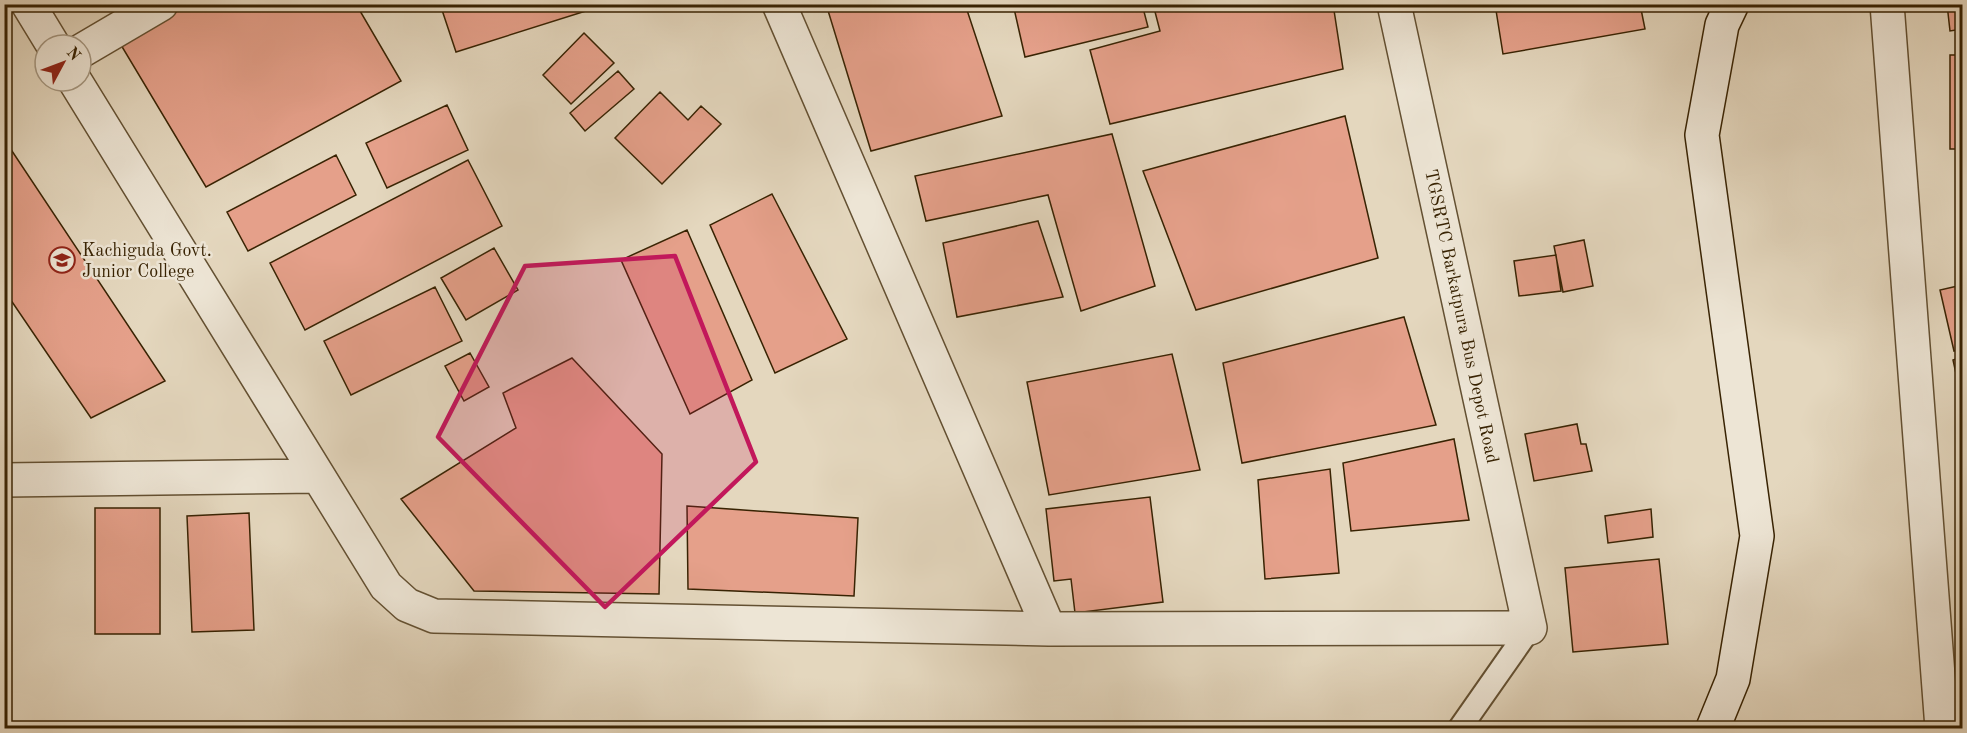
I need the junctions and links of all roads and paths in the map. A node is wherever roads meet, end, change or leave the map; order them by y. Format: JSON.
{"nodes":[{"id":1,"x":28,"y":4,"type":"edge"},
{"id":2,"x":161,"y":4,"type":"edge"},
{"id":3,"x":779,"y":4,"type":"edge"},
{"id":4,"x":1394,"y":4,"type":"edge"},
{"id":5,"x":1732,"y":4,"type":"edge"},
{"id":6,"x":1887,"y":4,"type":"edge"},
{"id":7,"x":46,"y":33,"type":"edge"},
{"id":8,"x":93,"y":44,"type":"edge"},
{"id":9,"x":82,"y":93,"type":"edge"},
{"id":10,"x":317,"y":476,"type":"junction"},
{"id":11,"x":4,"y":480,"type":"edge"},
{"id":12,"x":1530,"y":628,"type":"junction"},
{"id":13,"x":1049,"y":629,"type":"junction"},
{"id":14,"x":1948,"y":722,"type":"edge"},
{"id":15,"x":1460,"y":729,"type":"edge"},
{"id":16,"x":1713,"y":729,"type":"edge"}],
"edges":[{"from":1,"to":7,"type":"street"},
{"from":2,"to":8,"type":"street"},
{"from":3,"to":13,"type":"street"},
{"from":4,"to":12,"type":"street","name":"TGSRTC Barkatpura Bus Depot Road"},
{"from":5,"to":16,"type":"street"},
{"from":6,"to":14,"type":"street"},
{"from":9,"to":10,"type":"street"},
{"from":10,"to":11,"type":"street"},
{"from":10,"to":13,"type":"street"},
{"from":12,"to":13,"type":"street"},
{"from":12,"to":15,"type":"lane"}]}
